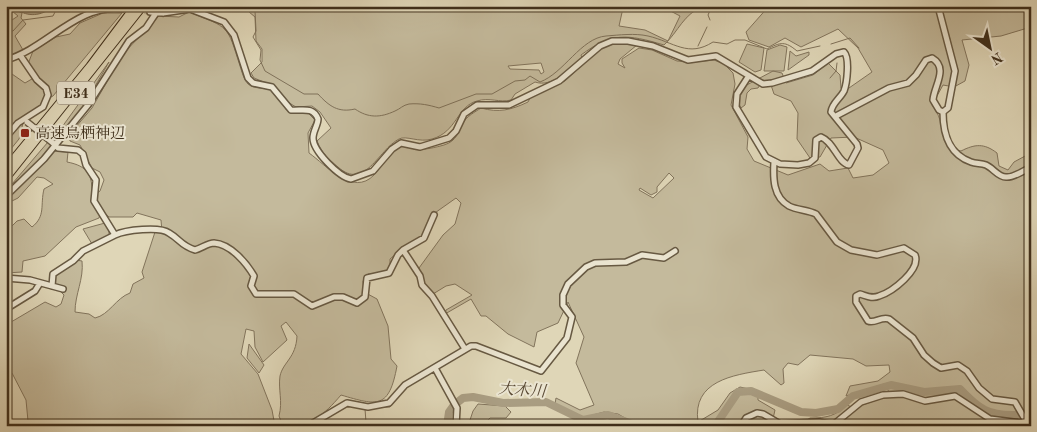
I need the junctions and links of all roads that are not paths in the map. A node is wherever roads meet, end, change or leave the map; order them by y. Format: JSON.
{"nodes":[{"id":1,"x":135,"y":6,"type":"edge"},
{"id":2,"x":143,"y":6,"type":"edge"},
{"id":3,"x":166,"y":6,"type":"edge"},
{"id":4,"x":938,"y":6,"type":"edge"},
{"id":5,"x":122,"y":9,"type":"dead end"},
{"id":6,"x":163,"y":13,"type":"junction"},
{"id":7,"x":20,"y":55,"type":"junction"},
{"id":8,"x":6,"y":60,"type":"edge"},
{"id":9,"x":748,"y":77,"type":"junction"},
{"id":10,"x":944,"y":112,"type":"junction"},
{"id":11,"x":836,"y":116,"type":"junction"},
{"id":12,"x":26,"y":121,"type":"junction"},
{"id":13,"x":6,"y":137,"type":"edge"},
{"id":14,"x":54,"y":144,"type":"junction"},
{"id":15,"x":774,"y":162,"type":"junction"},
{"id":16,"x":6,"y":168,"type":"edge"},
{"id":17,"x":1031,"y":168,"type":"edge"},
{"id":18,"x":6,"y":178,"type":"edge"},
{"id":19,"x":6,"y":196,"type":"edge"},
{"id":20,"x":434,"y":215,"type":"dead end"},
{"id":21,"x":115,"y":235,"type":"junction"},
{"id":22,"x":403,"y":250,"type":"junction"},
{"id":23,"x":674,"y":252,"type":"dead end"},
{"id":24,"x":6,"y":278,"type":"edge"},
{"id":25,"x":40,"y":283,"type":"junction"},
{"id":26,"x":52,"y":286,"type":"junction"},
{"id":27,"x":63,"y":289,"type":"dead end"},
{"id":28,"x":6,"y":309,"type":"edge"},
{"id":29,"x":465,"y":349,"type":"junction"},
{"id":30,"x":435,"y":368,"type":"junction"},
{"id":31,"x":308,"y":426,"type":"edge"},
{"id":32,"x":456,"y":426,"type":"edge"},
{"id":33,"x":741,"y":426,"type":"edge"}],
"edges":[{"from":1,"to":16,"type":"highway","number":"E34"},
{"from":2,"to":18,"type":"highway","number":"E34"},
{"from":3,"to":6,"type":"street"},
{"from":4,"to":10,"type":"street"},
{"from":5,"to":7,"type":"street"},
{"from":6,"to":9,"type":"street"},
{"from":6,"to":14,"type":"street"},
{"from":7,"to":8,"type":"street"},
{"from":7,"to":12,"type":"street"},
{"from":9,"to":11,"type":"street"},
{"from":9,"to":15,"type":"street"},
{"from":10,"to":11,"type":"street"},
{"from":10,"to":17,"type":"street"},
{"from":11,"to":15,"type":"street"},
{"from":12,"to":13,"type":"street"},
{"from":12,"to":14,"type":"street","bridge":true},
{"from":14,"to":19,"type":"street"},
{"from":14,"to":21,"type":"street"},
{"from":15,"to":33,"type":"street"},
{"from":20,"to":22,"type":"street"},
{"from":21,"to":22,"type":"street"},
{"from":21,"to":26,"type":"street"},
{"from":22,"to":29,"type":"street"},
{"from":23,"to":29,"type":"street"},
{"from":24,"to":25,"type":"street"},
{"from":25,"to":26,"type":"street"},
{"from":25,"to":28,"type":"street"},
{"from":26,"to":27,"type":"street"},
{"from":29,"to":30,"type":"street"},
{"from":30,"to":31,"type":"street"},
{"from":30,"to":32,"type":"street"}]}
